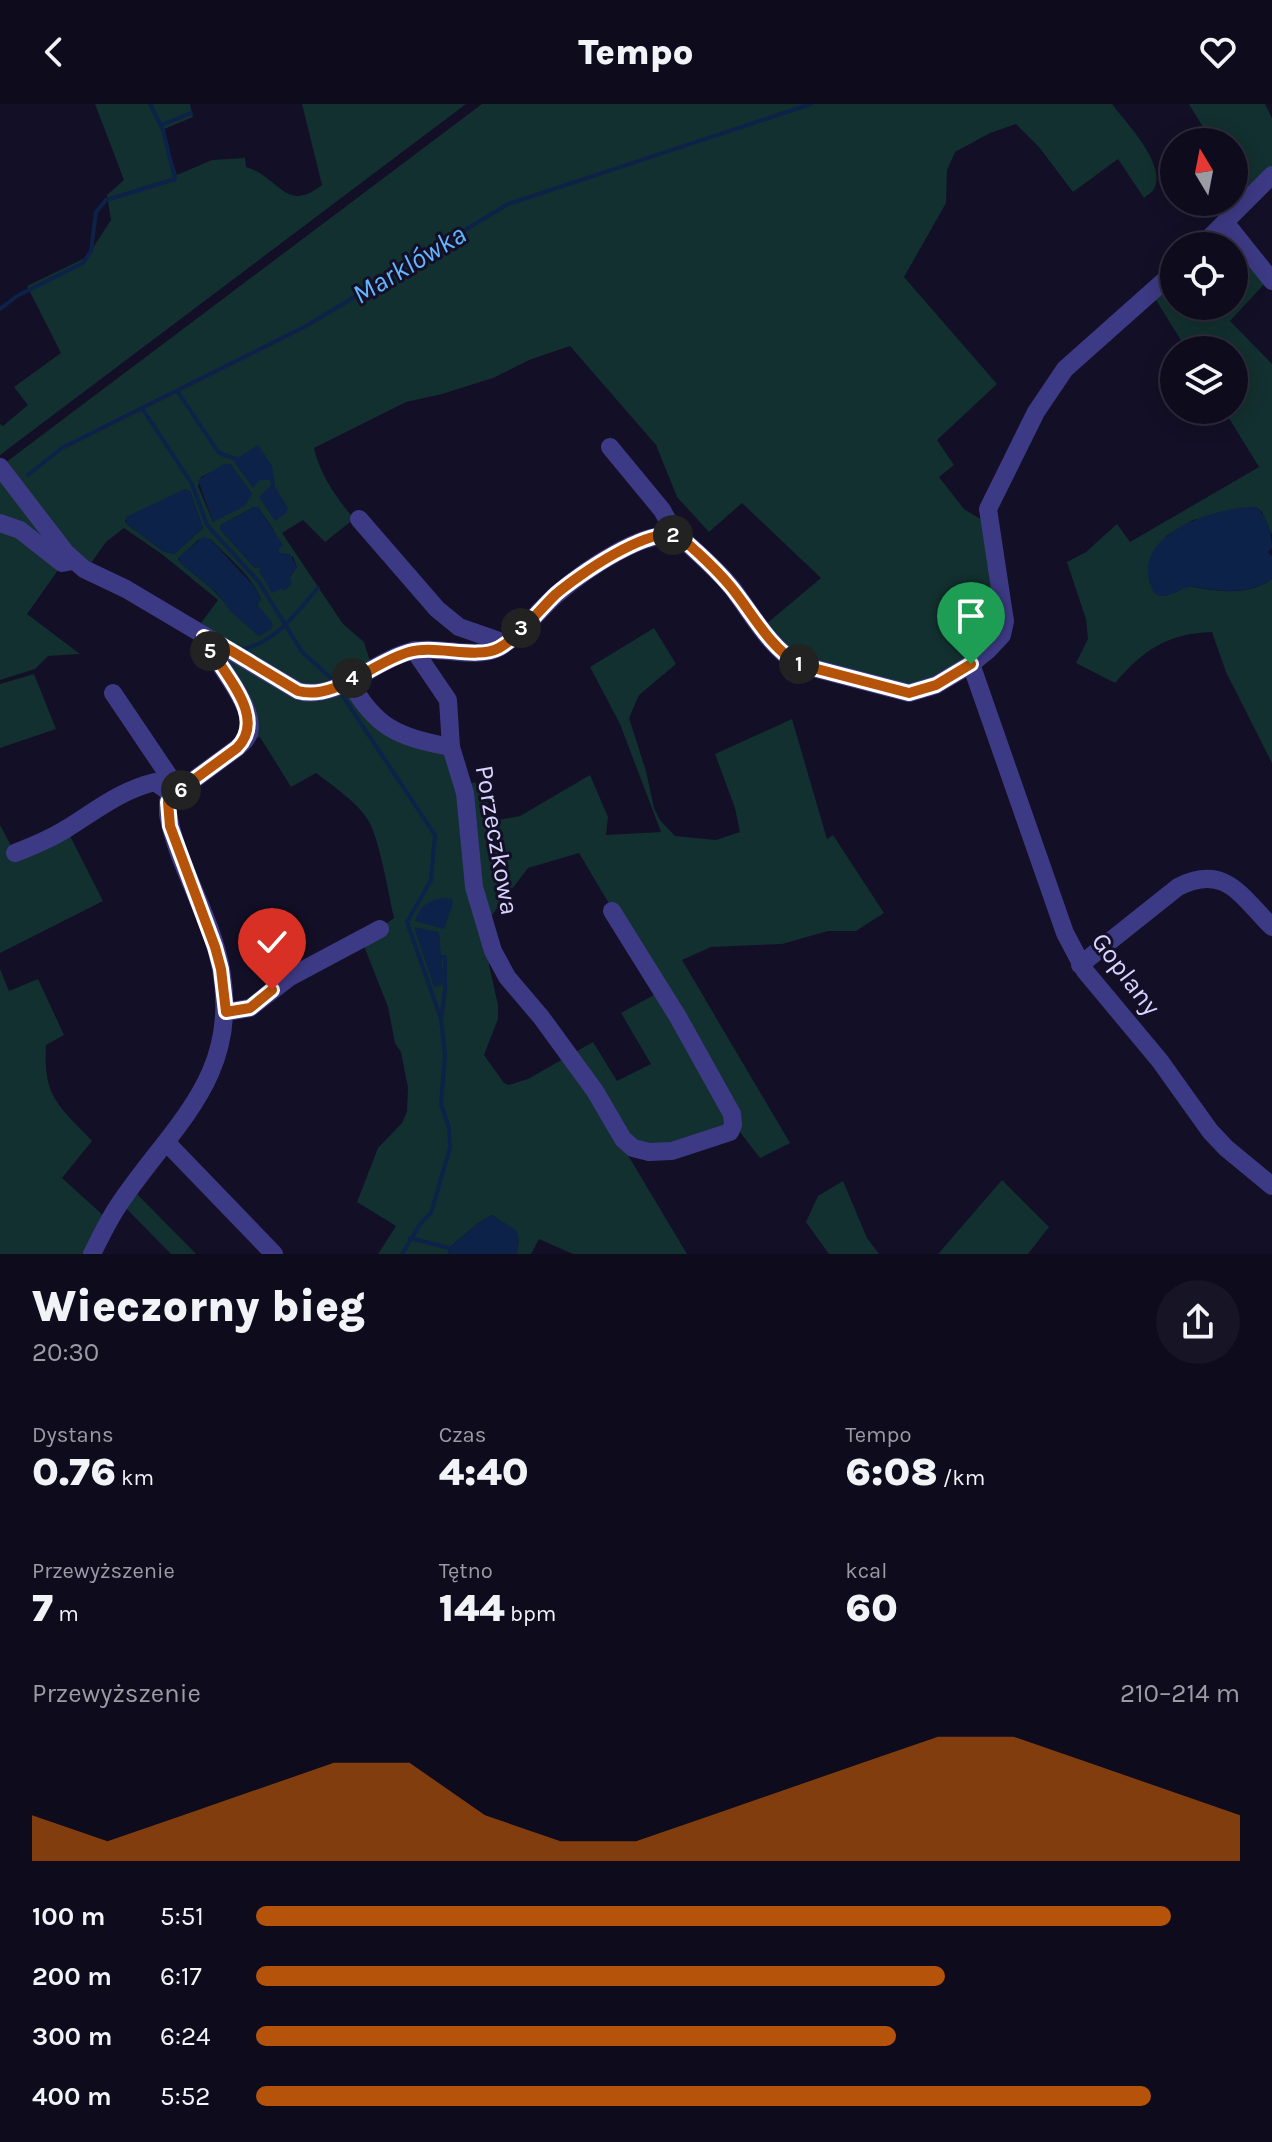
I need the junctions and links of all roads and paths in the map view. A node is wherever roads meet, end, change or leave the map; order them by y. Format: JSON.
{"nodes":[{"id":1,"x":1272,"y":175,"type":"edge"},
{"id":2,"x":1225,"y":222,"type":"junction"},
{"id":3,"x":1215,"y":232,"type":"edge"},
{"id":4,"x":1272,"y":281,"type":"edge"},
{"id":5,"x":1160,"y":284,"type":"edge"},
{"id":6,"x":610,"y":447,"type":"dead end"},
{"id":7,"x":0,"y":467,"type":"edge"},
{"id":8,"x":359,"y":519,"type":"dead end"},
{"id":9,"x":0,"y":523,"type":"edge"},
{"id":10,"x":669,"y":534,"type":"junction"},
{"id":11,"x":73,"y":561,"type":"junction"},
{"id":12,"x":204,"y":637,"type":"junction"},
{"id":13,"x":414,"y":650,"type":"junction"},
{"id":14,"x":503,"y":650,"type":"junction"},
{"id":15,"x":971,"y":664,"type":"junction"},
{"id":16,"x":349,"y":680,"type":"junction"},
{"id":17,"x":113,"y":693,"type":"dead end"},
{"id":18,"x":451,"y":747,"type":"junction"},
{"id":19,"x":176,"y":793,"type":"junction"},
{"id":20,"x":15,"y":853,"type":"dead end"},
{"id":21,"x":612,"y":911,"type":"dead end"},
{"id":22,"x":1272,"y":927,"type":"edge"},
{"id":23,"x":380,"y":929,"type":"dead end"},
{"id":24,"x":1080,"y":965,"type":"junction"},
{"id":25,"x":226,"y":1012,"type":"junction"},
{"id":26,"x":167,"y":1143,"type":"junction"},
{"id":27,"x":1272,"y":1186,"type":"edge"},
{"id":28,"x":92,"y":1254,"type":"edge"},
{"id":29,"x":274,"y":1254,"type":"edge"}],
"edges":[{"from":1,"to":2,"type":"street"},
{"from":2,"to":3,"type":"street"},
{"from":2,"to":4,"type":"street"},
{"from":5,"to":15,"type":"street"},
{"from":6,"to":10,"type":"street"},
{"from":7,"to":11,"type":"street"},
{"from":8,"to":14,"type":"street"},
{"from":9,"to":11,"type":"street"},
{"from":10,"to":14,"type":"street"},
{"from":10,"to":15,"type":"street"},
{"from":11,"to":12,"type":"street"},
{"from":12,"to":16,"type":"street"},
{"from":12,"to":19,"type":"street"},
{"from":13,"to":14,"type":"street"},
{"from":13,"to":16,"type":"street"},
{"from":13,"to":18,"type":"street","name":"Porzeczkowa"},
{"from":15,"to":24,"type":"street","name":"Goplany"},
{"from":16,"to":18,"type":"street"},
{"from":17,"to":19,"type":"street"},
{"from":18,"to":21,"type":"street","name":"Porzeczkowa"},
{"from":19,"to":20,"type":"street"},
{"from":19,"to":25,"type":"street"},
{"from":22,"to":24,"type":"street"},
{"from":23,"to":25,"type":"street"},
{"from":24,"to":27,"type":"street","name":"Goplany"},
{"from":25,"to":26,"type":"street"},
{"from":26,"to":28,"type":"street"},
{"from":26,"to":29,"type":"street"}]}
